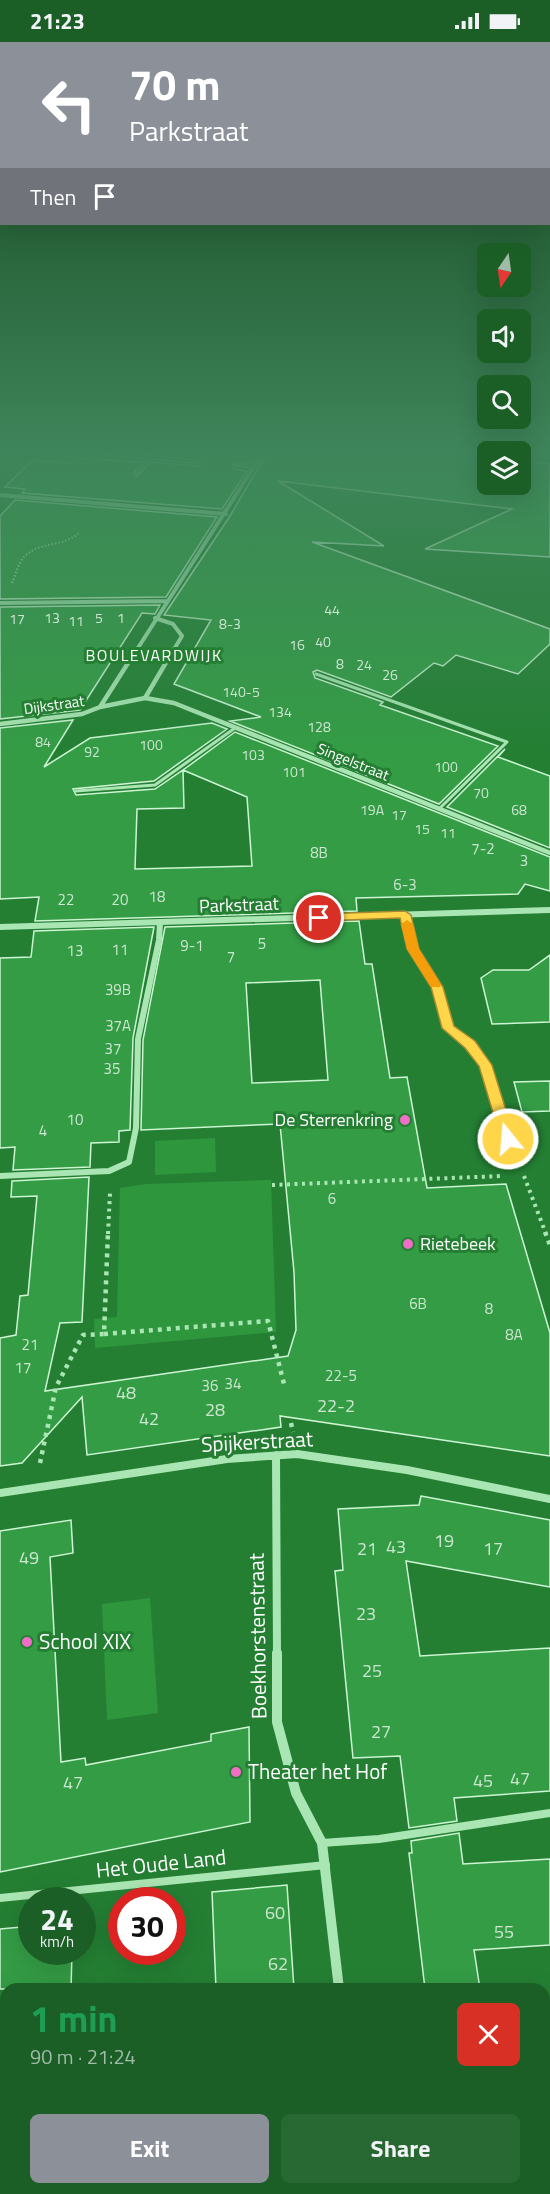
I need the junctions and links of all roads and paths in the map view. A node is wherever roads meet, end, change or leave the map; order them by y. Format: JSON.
{"nodes":[{"id":1,"x":32,"y":551,"type":"edge"},
{"id":2,"x":201,"y":551,"type":"edge"},
{"id":3,"x":23,"y":557,"type":"dead end"},
{"id":4,"x":168,"y":601,"type":"junction"},
{"id":5,"x":2,"y":603,"type":"edge"},
{"id":6,"x":155,"y":618,"type":"junction"},
{"id":7,"x":316,"y":674,"type":"dead end"},
{"id":8,"x":145,"y":698,"type":"junction"},
{"id":9,"x":100,"y":706,"type":"junction"},
{"id":10,"x":0,"y":724,"type":"edge"},
{"id":11,"x":235,"y":728,"type":"junction"},
{"id":12,"x":76,"y":791,"type":"dead end"},
{"id":13,"x":438,"y":809,"type":"junction"},
{"id":14,"x":550,"y":853,"type":"edge"},
{"id":15,"x":550,"y":909,"type":"edge"},
{"id":16,"x":405,"y":915,"type":"junction"},
{"id":17,"x":159,"y":923,"type":"junction"},
{"id":18,"x":0,"y":927,"type":"edge"},
{"id":19,"x":513,"y":1157,"type":"joint"},
{"id":20,"x":109,"y":1171,"type":"junction"},
{"id":21,"x":524,"y":1175,"type":"junction"},
{"id":22,"x":0,"y":1176,"type":"edge"},
{"id":23,"x":272,"y":1185,"type":"dead end"},
{"id":24,"x":550,"y":1245,"type":"edge"},
{"id":25,"x":104,"y":1334,"type":"junction"},
{"id":26,"x":284,"y":1384,"type":"dead end"},
{"id":27,"x":276,"y":1455,"type":"junction"},
{"id":28,"x":34,"y":1488,"type":"junction"},
{"id":29,"x":0,"y":1493,"type":"edge"},
{"id":30,"x":550,"y":1499,"type":"edge"},
{"id":31,"x":550,"y":1813,"type":"edge"},
{"id":32,"x":322,"y":1843,"type":"junction"},
{"id":33,"x":326,"y":1865,"type":"junction"},
{"id":34,"x":0,"y":1898,"type":"edge"},
{"id":35,"x":338,"y":1983,"type":"edge"}],
"edges":[{"from":1,"to":3,"type":"path"},
{"from":2,"to":4,"type":"street"},
{"from":4,"to":5,"type":"street"},
{"from":4,"to":6,"type":"street"},
{"from":6,"to":8,"type":"street"},
{"from":6,"to":9,"type":"street"},
{"from":7,"to":13,"type":"lane"},
{"from":8,"to":9,"type":"street","name":"Dijkstraat"},
{"from":8,"to":11,"type":"street","name":"Singelstraat"},
{"from":9,"to":10,"type":"street","name":"Dijkstraat"},
{"from":11,"to":12,"type":"lane"},
{"from":11,"to":13,"type":"street","name":"Singelstraat"},
{"from":13,"to":14,"type":"street","name":"Singelstraat"},
{"from":15,"to":16,"type":"street","name":"Parkstraat"},
{"from":16,"to":17,"type":"street","name":"Parkstraat"},
{"from":16,"to":19,"type":"street"},
{"from":17,"to":18,"type":"street","name":"Parkstraat"},
{"from":17,"to":20,"type":"street"},
{"from":19,"to":21,"type":"path"},
{"from":20,"to":22,"type":"street"},
{"from":20,"to":25,"type":"path"},
{"from":21,"to":23,"type":"path"},
{"from":21,"to":24,"type":"path"},
{"from":25,"to":26,"type":"path"},
{"from":25,"to":28,"type":"path"},
{"from":27,"to":28,"type":"street","name":"Spijkerstraat"},
{"from":27,"to":30,"type":"street","name":"Spijkerstraat"},
{"from":27,"to":32,"type":"street","name":"Boekhorstenstraat"},
{"from":28,"to":29,"type":"street","name":"Spijkerstraat"},
{"from":31,"to":32,"type":"street"},
{"from":32,"to":33,"type":"street","name":"Boekhorstenstraat"},
{"from":33,"to":34,"type":"street","name":"Het Oude Land"},
{"from":33,"to":35,"type":"street","name":"Boekhorstenstraat"}]}
